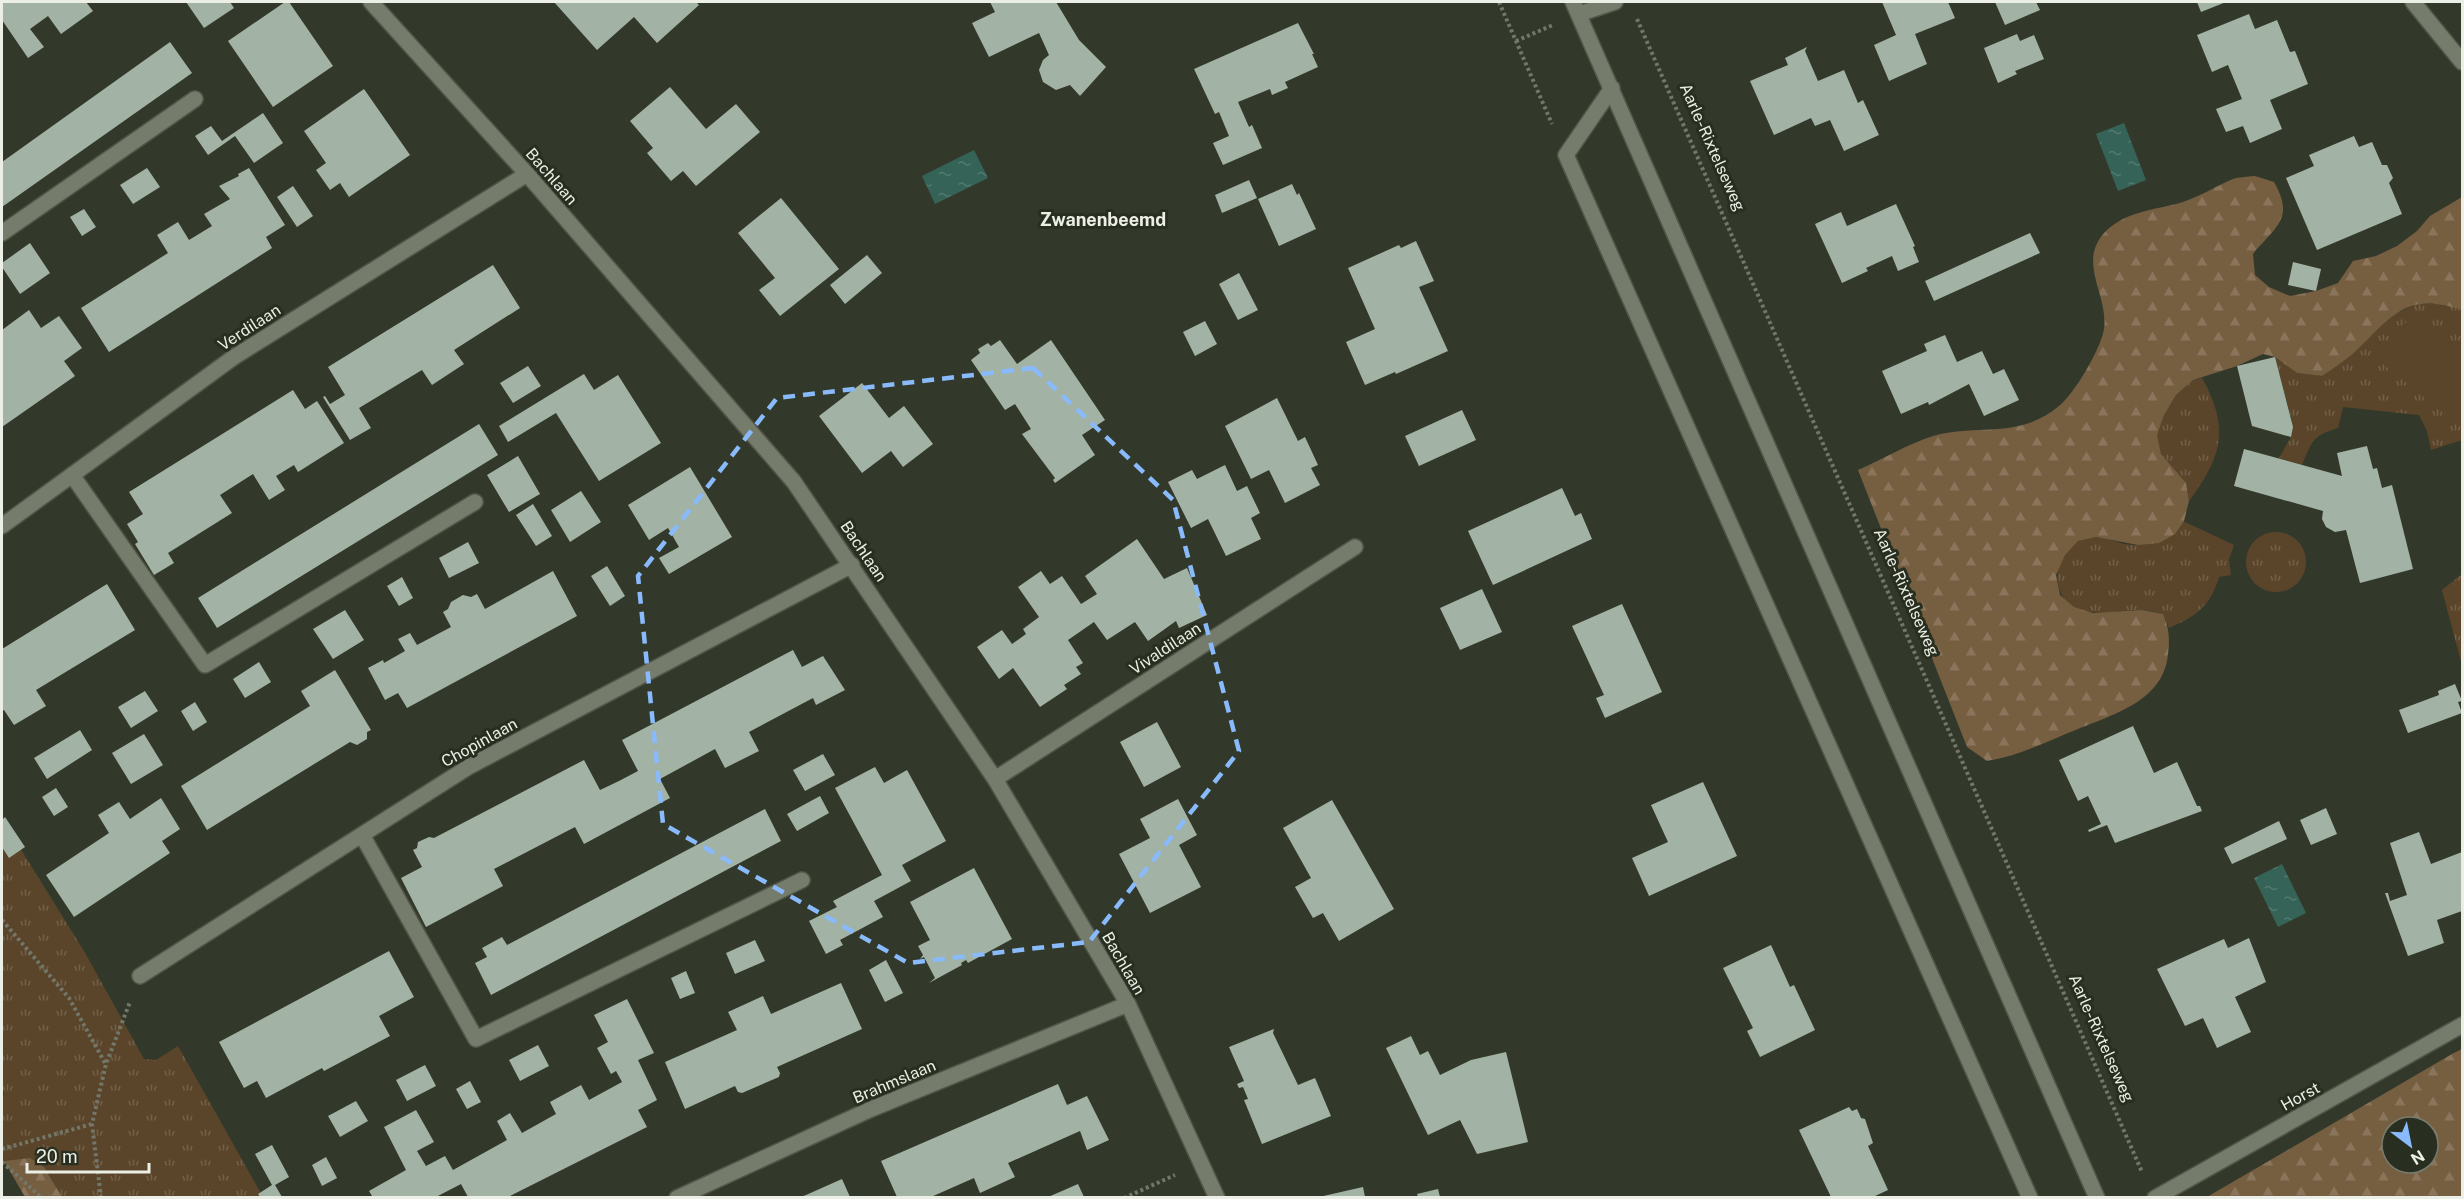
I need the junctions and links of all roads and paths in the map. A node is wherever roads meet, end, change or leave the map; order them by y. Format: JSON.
{"nodes":[{"id":1,"x":371,"y":2,"type":"edge"},
{"id":2,"x":1498,"y":2,"type":"edge"},
{"id":3,"x":1614,"y":2,"type":"edge"},
{"id":4,"x":2414,"y":2,"type":"edge"},
{"id":5,"x":1576,"y":8,"type":"edge"},
{"id":6,"x":1634,"y":12,"type":"dead end"},
{"id":7,"x":1516,"y":41,"type":"junction"},
{"id":8,"x":2463,"y":63,"type":"edge"},
{"id":9,"x":1611,"y":88,"type":"junction"},
{"id":10,"x":195,"y":99,"type":"dead end"},
{"id":11,"x":1566,"y":155,"type":"junction"},
{"id":12,"x":527,"y":174,"type":"junction"},
{"id":13,"x":2,"y":233,"type":"edge"},
{"id":14,"x":72,"y":475,"type":"junction"},
{"id":15,"x":475,"y":502,"type":"dead end"},
{"id":16,"x":2,"y":526,"type":"edge"},
{"id":17,"x":1355,"y":547,"type":"dead end"},
{"id":18,"x":852,"y":565,"type":"junction"},
{"id":19,"x":995,"y":779,"type":"junction"},
{"id":20,"x":362,"y":834,"type":"junction"},
{"id":21,"x":802,"y":880,"type":"dead end"},
{"id":22,"x":2,"y":920,"type":"edge"},
{"id":23,"x":140,"y":976,"type":"joint"},
{"id":24,"x":1128,"y":1004,"type":"junction"},
{"id":25,"x":2463,"y":1025,"type":"edge"},
{"id":26,"x":106,"y":1064,"type":"junction"},
{"id":27,"x":92,"y":1124,"type":"junction"},
{"id":28,"x":2,"y":1149,"type":"edge"},
{"id":29,"x":2,"y":1162,"type":"edge"},
{"id":30,"x":1201,"y":1163,"type":"junction"},
{"id":31,"x":2143,"y":1176,"type":"dead end"},
{"id":32,"x":42,"y":1197,"type":"edge"},
{"id":33,"x":101,"y":1197,"type":"edge"},
{"id":34,"x":677,"y":1197,"type":"edge"},
{"id":35,"x":1124,"y":1197,"type":"edge"},
{"id":36,"x":1217,"y":1197,"type":"edge"},
{"id":37,"x":2030,"y":1197,"type":"edge"},
{"id":38,"x":2097,"y":1197,"type":"edge"},
{"id":39,"x":2155,"y":1197,"type":"edge"}],
"edges":[{"from":1,"to":12,"type":"street","name":"Bachlaan"},
{"from":2,"to":7,"type":"path"},
{"from":3,"to":5,"type":"street"},
{"from":4,"to":8,"type":"street"},
{"from":5,"to":7,"type":"path"},
{"from":5,"to":9,"type":"street"},
{"from":6,"to":31,"type":"path","name":"Aarle-Rixtelseweg"},
{"from":7,"to":11,"type":"path"},
{"from":9,"to":11,"type":"street"},
{"from":9,"to":38,"type":"street"},
{"from":10,"to":13,"type":"street"},
{"from":11,"to":37,"type":"street"},
{"from":12,"to":14,"type":"street","name":"Verdilaan"},
{"from":12,"to":18,"type":"street","name":"Bachlaan"},
{"from":14,"to":15,"type":"street"},
{"from":14,"to":16,"type":"street","name":"Verdilaan"},
{"from":17,"to":19,"type":"street","name":"Vivaldilaan"},
{"from":18,"to":19,"type":"street","name":"Bachlaan"},
{"from":18,"to":20,"type":"street","name":"Chopinlaan"},
{"from":19,"to":24,"type":"street","name":"Bachlaan"},
{"from":20,"to":21,"type":"street"},
{"from":20,"to":23,"type":"street","name":"Chopinlaan"},
{"from":22,"to":26,"type":"path"},
{"from":23,"to":26,"type":"path"},
{"from":24,"to":30,"type":"street","name":"Bachlaan"},
{"from":24,"to":34,"type":"street","name":"Brahmslaan"},
{"from":25,"to":39,"type":"street","name":"Horst"},
{"from":26,"to":27,"type":"path"},
{"from":27,"to":28,"type":"path"},
{"from":27,"to":33,"type":"path"},
{"from":29,"to":32,"type":"path"},
{"from":30,"to":35,"type":"path"},
{"from":30,"to":36,"type":"street","name":"Bachlaan"}]}
